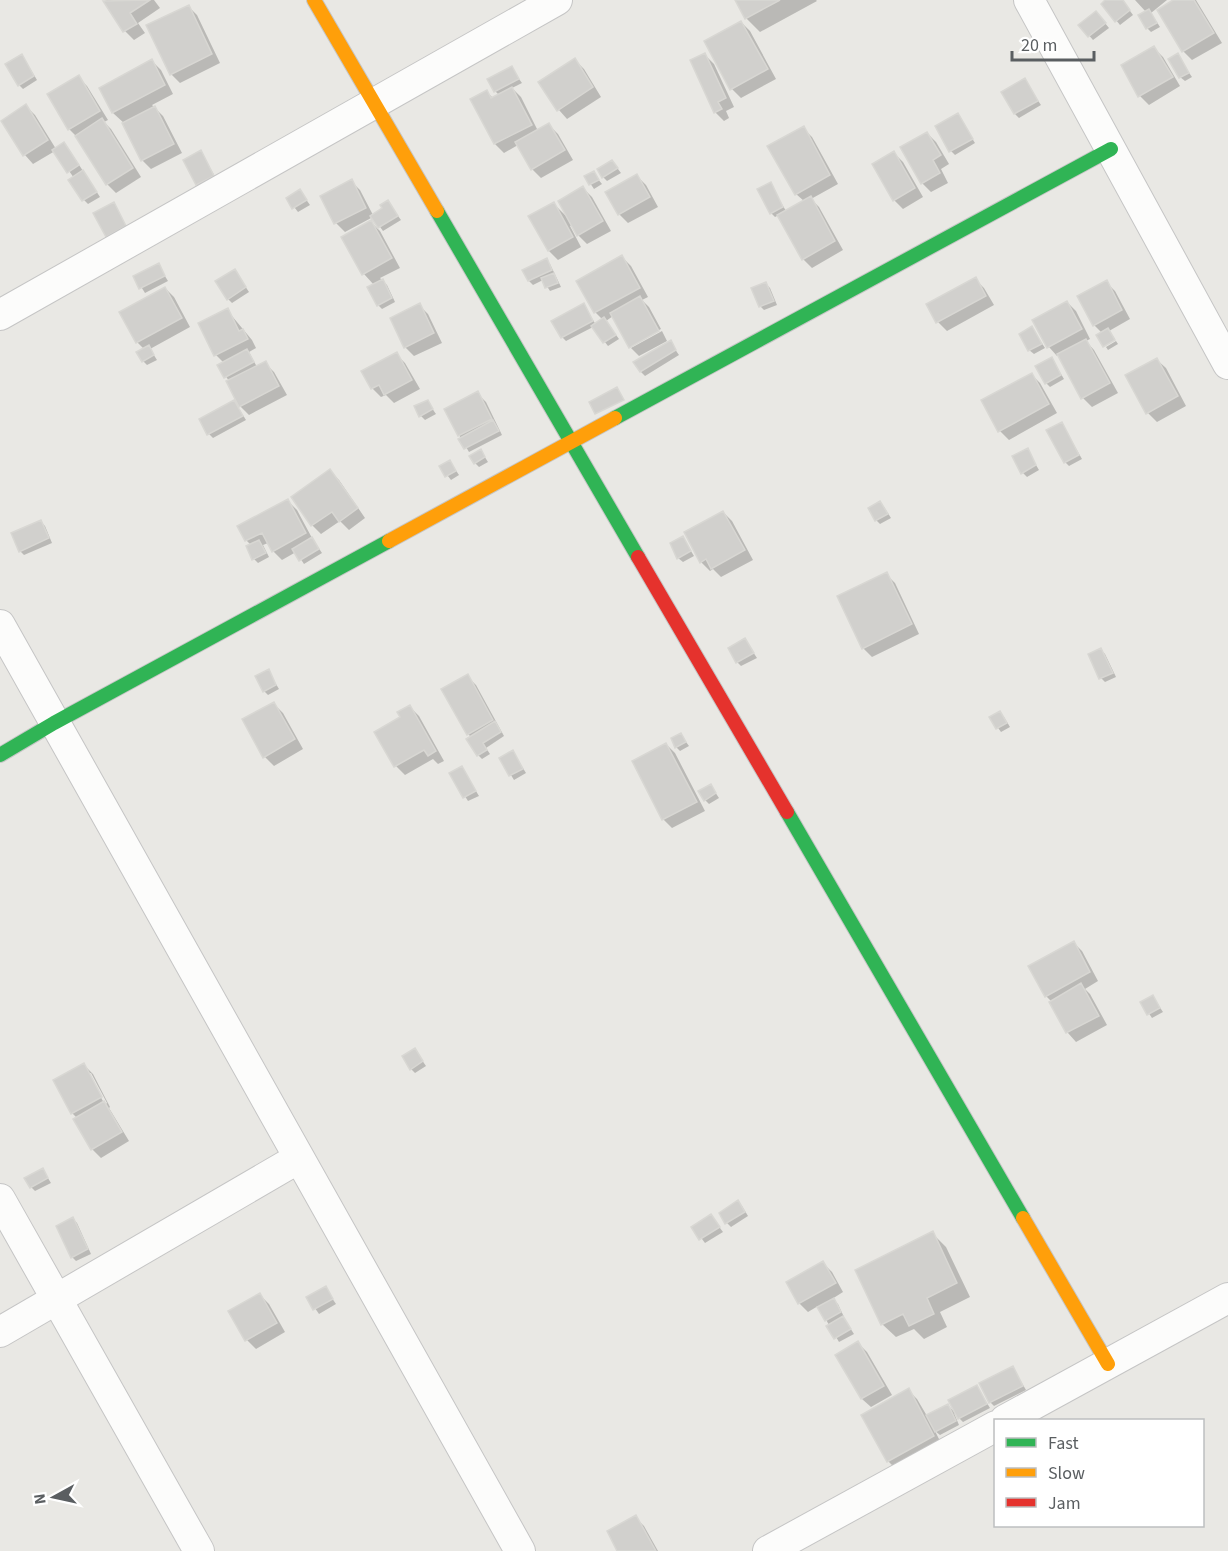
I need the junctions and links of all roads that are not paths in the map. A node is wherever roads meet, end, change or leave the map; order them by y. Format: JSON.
{"nodes":[{"id":1,"x":314,"y":0,"type":"edge"},
{"id":2,"x":557,"y":0,"type":"edge"},
{"id":3,"x":1029,"y":0,"type":"edge"},
{"id":4,"x":374,"y":103,"type":"junction"},
{"id":5,"x":1111,"y":149,"type":"junction"},
{"id":6,"x":0,"y":315,"type":"edge"},
{"id":7,"x":1228,"y":364,"type":"edge"},
{"id":8,"x":570,"y":442,"type":"junction"},
{"id":9,"x":0,"y":625,"type":"edge"},
{"id":10,"x":54,"y":723,"type":"junction"},
{"id":11,"x":0,"y":755,"type":"edge"},
{"id":12,"x":299,"y":1158,"type":"junction"},
{"id":13,"x":0,"y":1199,"type":"edge"},
{"id":14,"x":1228,"y":1298,"type":"edge"},
{"id":15,"x":57,"y":1299,"type":"junction"},
{"id":16,"x":0,"y":1332,"type":"edge"},
{"id":17,"x":1108,"y":1364,"type":"junction"},
{"id":18,"x":1007,"y":1419,"type":"edge"},
{"id":19,"x":994,"y":1427,"type":"edge"},
{"id":20,"x":199,"y":1551,"type":"edge"},
{"id":21,"x":520,"y":1551,"type":"edge"},
{"id":22,"x":768,"y":1551,"type":"edge"}],
"edges":[{"from":1,"to":4,"type":"street"},
{"from":2,"to":4,"type":"street"},
{"from":3,"to":5,"type":"street"},
{"from":4,"to":6,"type":"street"},
{"from":4,"to":8,"type":"street"},
{"from":5,"to":7,"type":"street"},
{"from":5,"to":8,"type":"street"},
{"from":8,"to":10,"type":"street"},
{"from":8,"to":17,"type":"street"},
{"from":9,"to":10,"type":"street"},
{"from":10,"to":11,"type":"street"},
{"from":10,"to":12,"type":"street"},
{"from":12,"to":15,"type":"street"},
{"from":12,"to":21,"type":"street"},
{"from":13,"to":15,"type":"street"},
{"from":14,"to":17,"type":"street"},
{"from":15,"to":16,"type":"street"},
{"from":15,"to":20,"type":"street"},
{"from":17,"to":18,"type":"street"},
{"from":19,"to":22,"type":"street"}]}
